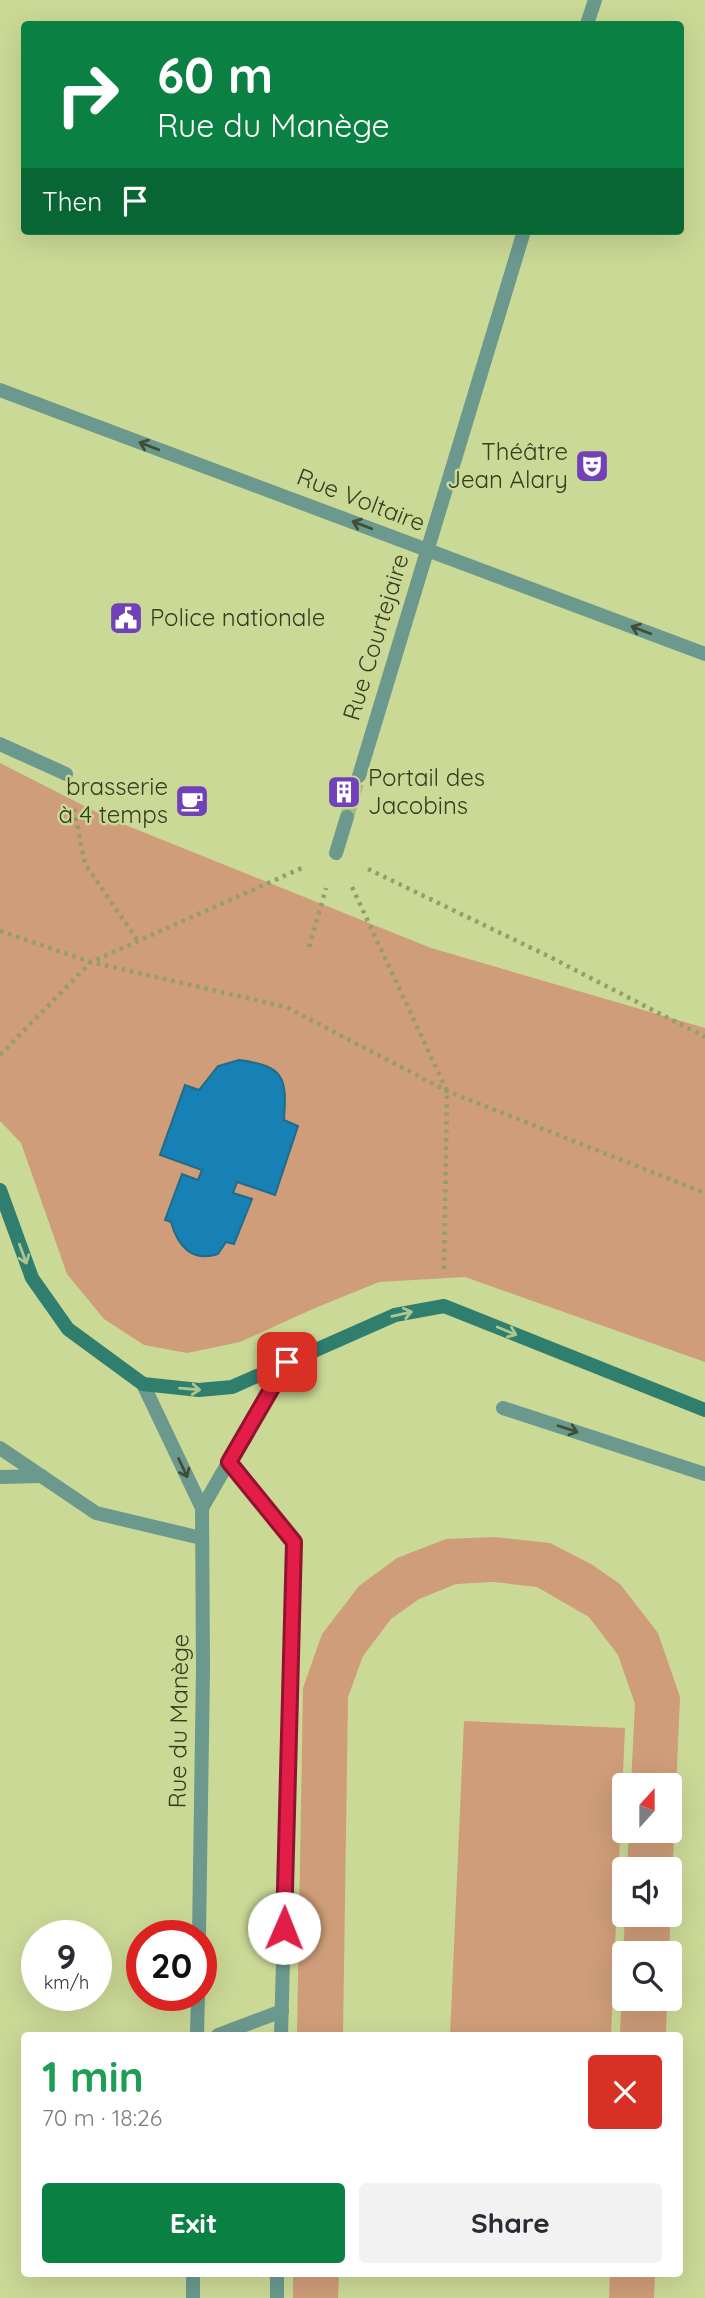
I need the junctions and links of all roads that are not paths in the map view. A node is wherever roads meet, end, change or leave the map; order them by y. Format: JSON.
{"nodes":[{"id":1,"x":595,"y":0,"type":"edge"},
{"id":2,"x":588,"y":21,"type":"edge"},
{"id":3,"x":523,"y":235,"type":"edge"},
{"id":4,"x":0,"y":390,"type":"edge"},
{"id":5,"x":426,"y":549,"type":"junction"},
{"id":6,"x":705,"y":654,"type":"edge"},
{"id":7,"x":0,"y":744,"type":"edge"},
{"id":8,"x":66,"y":774,"type":"road end"},
{"id":9,"x":359,"y":776,"type":"tunnel mouth"},
{"id":10,"x":347,"y":817,"type":"tunnel mouth"},
{"id":11,"x":336,"y":853,"type":"road end"},
{"id":12,"x":0,"y":1190,"type":"edge"},
{"id":13,"x":287,"y":1362,"type":"junction"},
{"id":14,"x":144,"y":1384,"type":"junction"},
{"id":15,"x":503,"y":1408,"type":"dead end"},
{"id":16,"x":705,"y":1410,"type":"edge"},
{"id":17,"x":0,"y":1448,"type":"edge"},
{"id":18,"x":229,"y":1462,"type":"junction"},
{"id":19,"x":705,"y":1474,"type":"edge"},
{"id":20,"x":42,"y":1476,"type":"junction"},
{"id":21,"x":0,"y":1477,"type":"edge"},
{"id":22,"x":202,"y":1508,"type":"junction"},
{"id":23,"x":201,"y":1538,"type":"junction"},
{"id":24,"x":199,"y":1920,"type":"edge"},
{"id":25,"x":198,"y":2011,"type":"edge"},
{"id":26,"x":282,"y":2011,"type":"junction"},
{"id":27,"x":197,"y":2032,"type":"edge"},
{"id":28,"x":226,"y":2032,"type":"edge"},
{"id":29,"x":281,"y":2032,"type":"edge"},
{"id":30,"x":193,"y":2277,"type":"edge"},
{"id":31,"x":277,"y":2277,"type":"edge"},
{"id":32,"x":193,"y":2298,"type":"edge"},
{"id":33,"x":277,"y":2298,"type":"edge"}],
"edges":[{"from":1,"to":2,"type":"street"},
{"from":3,"to":5,"type":"street","name":"Rue Courtejaire"},
{"from":5,"to":4,"type":"street","name":"Rue Voltaire","one_way":true},
{"from":6,"to":5,"type":"street","name":"Rue Voltaire","one_way":true},
{"from":5,"to":9,"type":"street","name":"Rue Courtejaire"},
{"from":7,"to":8,"type":"street"},
{"from":10,"to":11,"type":"street"},
{"from":12,"to":14,"type":"main road","one_way":true},
{"from":14,"to":13,"type":"main road","one_way":true},
{"from":13,"to":16,"type":"main road","one_way":true},
{"from":13,"to":18,"type":"street","name":"Rue du Manège"},
{"from":14,"to":22,"type":"street","name":"Rue du Manège","one_way":true},
{"from":15,"to":19,"type":"street","one_way":true},
{"from":17,"to":20,"type":"street"},
{"from":18,"to":22,"type":"street","name":"Rue du Manège"},
{"from":18,"to":26,"type":"street"},
{"from":20,"to":21,"type":"street"},
{"from":20,"to":23,"type":"street"},
{"from":22,"to":23,"type":"street","name":"Rue du Manège"},
{"from":23,"to":24,"type":"street","name":"Rue du Manège"},
{"from":25,"to":27,"type":"street"},
{"from":26,"to":28,"type":"street"},
{"from":26,"to":29,"type":"street"},
{"from":30,"to":32,"type":"street"},
{"from":31,"to":33,"type":"street"}]}
